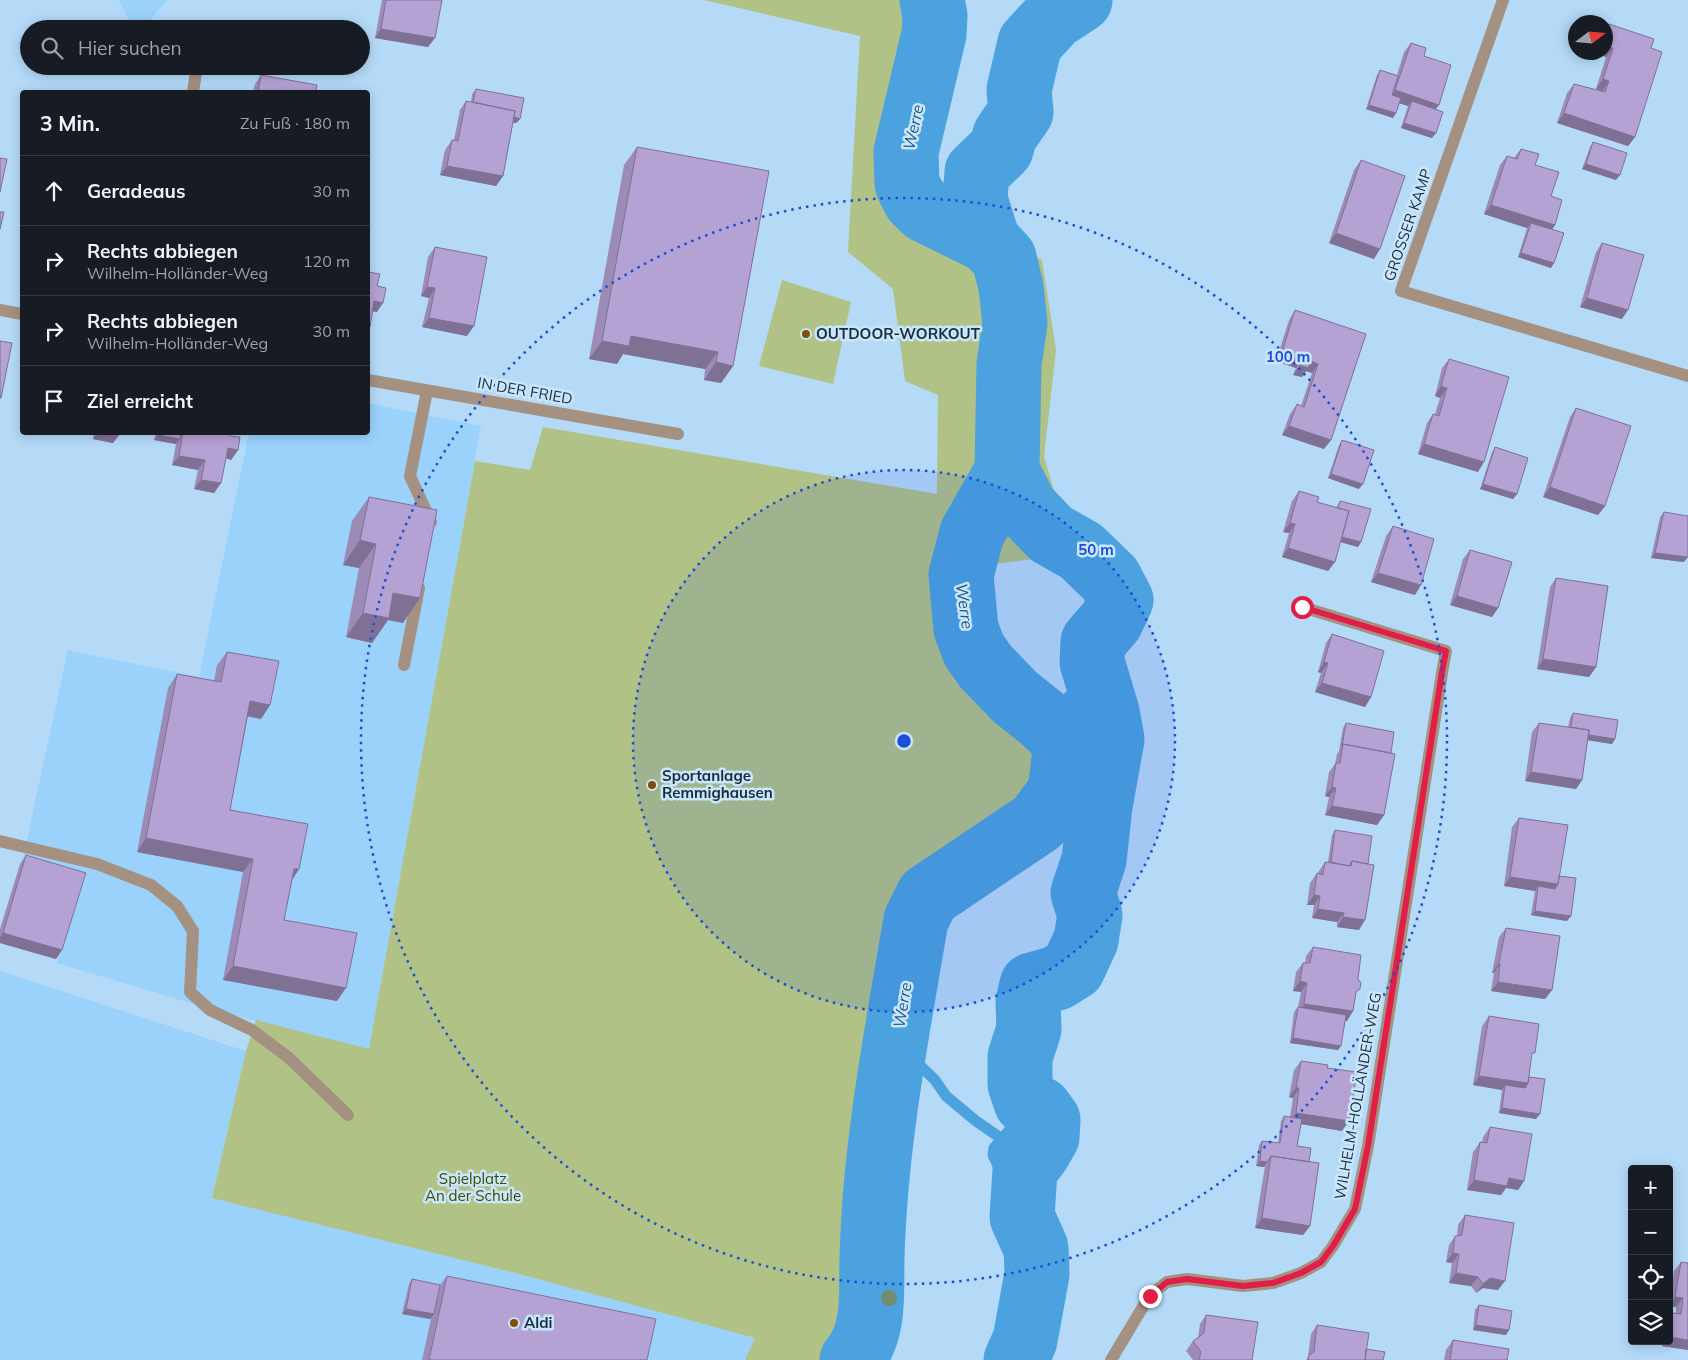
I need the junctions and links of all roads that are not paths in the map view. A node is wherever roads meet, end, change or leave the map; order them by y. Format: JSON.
{"nodes":[{"id":1,"x":1503,"y":0,"type":"edge"},
{"id":2,"x":196,"y":75,"type":"edge"},
{"id":3,"x":193,"y":90,"type":"edge"},
{"id":4,"x":0,"y":310,"type":"edge"},
{"id":5,"x":20,"y":314,"type":"edge"},
{"id":6,"x":1688,"y":376,"type":"edge"},
{"id":7,"x":370,"y":380,"type":"edge"},
{"id":8,"x":427,"y":391,"type":"junction"},
{"id":9,"x":678,"y":434,"type":"dead end"},
{"id":10,"x":430,"y":532,"type":"edge"},
{"id":11,"x":420,"y":580,"type":"edge"},
{"id":12,"x":1302,"y":607,"type":"dead end"},
{"id":13,"x":404,"y":665,"type":"dead end"},
{"id":14,"x":0,"y":841,"type":"edge"},
{"id":15,"x":348,"y":1115,"type":"dead end"},
{"id":16,"x":1111,"y":1360,"type":"edge"}],
"edges":[{"from":1,"to":6,"type":"street","name":"GROSSER KAMP"},
{"from":2,"to":3,"type":"street"},
{"from":4,"to":5,"type":"street"},
{"from":7,"to":8,"type":"street","name":"IN DER FRIED"},
{"from":8,"to":9,"type":"street","name":"IN DER FRIED"},
{"from":8,"to":10,"type":"street"},
{"from":11,"to":13,"type":"street"},
{"from":12,"to":16,"type":"street","name":"WILHELM-HOLLÄNDER-WEG"},
{"from":14,"to":15,"type":"street"}]}
